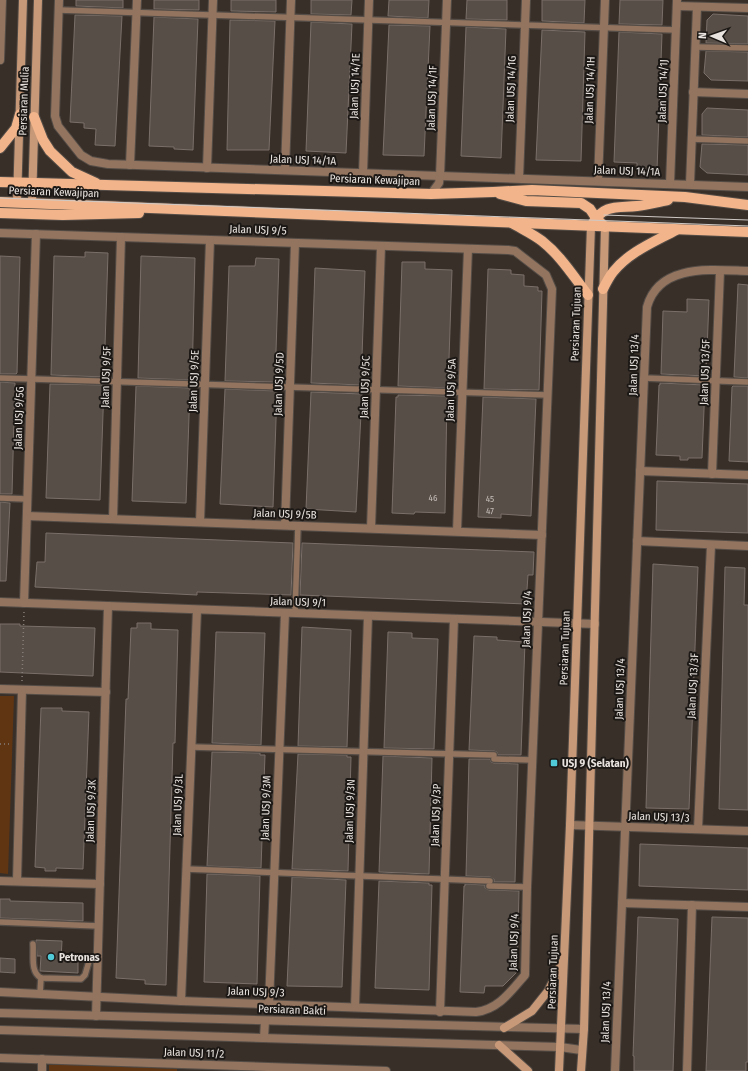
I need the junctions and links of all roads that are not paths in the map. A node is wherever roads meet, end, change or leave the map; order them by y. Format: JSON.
{"nodes":[{"id":1,"x":2,"y":0,"type":"edge"},
{"id":2,"x":23,"y":0,"type":"edge"},
{"id":3,"x":38,"y":0,"type":"edge"},
{"id":4,"x":59,"y":0,"type":"edge"},
{"id":5,"x":137,"y":0,"type":"edge"},
{"id":6,"x":213,"y":0,"type":"edge"},
{"id":7,"x":291,"y":0,"type":"edge"},
{"id":8,"x":369,"y":0,"type":"edge"},
{"id":9,"x":447,"y":0,"type":"edge"},
{"id":10,"x":526,"y":0,"type":"edge"},
{"id":11,"x":605,"y":0,"type":"edge"},
{"id":12,"x":677,"y":3,"type":"edge"},
{"id":13,"x":697,"y":7,"type":"junction"},
{"id":14,"x":748,"y":8,"type":"edge"},
{"id":15,"x":59,"y":10,"type":"junction"},
{"id":16,"x":136,"y":12,"type":"junction"},
{"id":17,"x":212,"y":15,"type":"junction"},
{"id":18,"x":290,"y":17,"type":"junction"},
{"id":19,"x":369,"y":20,"type":"junction"},
{"id":20,"x":446,"y":22,"type":"junction"},
{"id":21,"x":525,"y":25,"type":"junction"},
{"id":22,"x":604,"y":28,"type":"junction"},
{"id":23,"x":676,"y":30,"type":"junction"},
{"id":24,"x":0,"y":42,"type":"edge"},
{"id":25,"x":695,"y":47,"type":"junction"},
{"id":26,"x":748,"y":48,"type":"edge"},
{"id":27,"x":0,"y":60,"type":"edge"},
{"id":28,"x":693,"y":92,"type":"junction"},
{"id":29,"x":748,"y":94,"type":"edge"},
{"id":30,"x":20,"y":114,"type":"junction"},
{"id":31,"x":34,"y":117,"type":"junction"},
{"id":32,"x":692,"y":139,"type":"junction"},
{"id":33,"x":748,"y":141,"type":"edge"},
{"id":34,"x":0,"y":148,"type":"edge"},
{"id":35,"x":130,"y":165,"type":"junction"},
{"id":36,"x":207,"y":168,"type":"junction"},
{"id":37,"x":285,"y":170,"type":"junction"},
{"id":38,"x":363,"y":173,"type":"junction"},
{"id":39,"x":440,"y":176,"type":"junction"},
{"id":40,"x":519,"y":178,"type":"junction"},
{"id":41,"x":598,"y":181,"type":"junction"},
{"id":42,"x":0,"y":182,"type":"edge"},
{"id":43,"x":17,"y":182,"type":"junction"},
{"id":44,"x":32,"y":183,"type":"junction"},
{"id":45,"x":670,"y":184,"type":"junction"},
{"id":46,"x":690,"y":184,"type":"junction"},
{"id":47,"x":99,"y":185,"type":"junction"},
{"id":48,"x":748,"y":187,"type":"edge"},
{"id":49,"x":493,"y":192,"type":"junction"},
{"id":50,"x":431,"y":194,"type":"junction"},
{"id":51,"x":685,"y":197,"type":"junction"},
{"id":52,"x":0,"y":202,"type":"edge"},
{"id":53,"x":17,"y":202,"type":"junction"},
{"id":54,"x":32,"y":203,"type":"junction"},
{"id":55,"x":748,"y":205,"type":"edge"},
{"id":56,"x":179,"y":209,"type":"junction"},
{"id":57,"x":0,"y":212,"type":"edge"},
{"id":58,"x":593,"y":222,"type":"junction"},
{"id":59,"x":510,"y":223,"type":"junction"},
{"id":60,"x":605,"y":227,"type":"junction"},
{"id":61,"x":678,"y":230,"type":"junction"},
{"id":62,"x":748,"y":232,"type":"edge"},
{"id":63,"x":0,"y":233,"type":"edge"},
{"id":64,"x":36,"y":234,"type":"junction"},
{"id":65,"x":121,"y":237,"type":"junction"},
{"id":66,"x":210,"y":240,"type":"junction"},
{"id":67,"x":295,"y":243,"type":"junction"},
{"id":68,"x":381,"y":246,"type":"junction"},
{"id":69,"x":468,"y":249,"type":"junction"},
{"id":70,"x":515,"y":251,"type":"joint"},
{"id":71,"x":720,"y":270,"type":"junction"},
{"id":72,"x":748,"y":271,"type":"edge"},
{"id":73,"x":604,"y":289,"type":"junction"},
{"id":74,"x":588,"y":295,"type":"junction"},
{"id":75,"x":0,"y":378,"type":"edge"},
{"id":76,"x":644,"y":378,"type":"junction"},
{"id":77,"x":31,"y":379,"type":"junction"},
{"id":78,"x":716,"y":381,"type":"junction"},
{"id":79,"x":117,"y":382,"type":"junction"},
{"id":80,"x":748,"y":382,"type":"edge"},
{"id":81,"x":205,"y":384,"type":"junction"},
{"id":82,"x":290,"y":387,"type":"junction"},
{"id":83,"x":376,"y":390,"type":"junction"},
{"id":84,"x":462,"y":392,"type":"junction"},
{"id":85,"x":548,"y":395,"type":"junction"},
{"id":86,"x":640,"y":471,"type":"junction"},
{"id":87,"x":712,"y":474,"type":"junction"},
{"id":88,"x":748,"y":475,"type":"edge"},
{"id":89,"x":0,"y":498,"type":"edge"},
{"id":90,"x":27,"y":499,"type":"junction"},
{"id":91,"x":27,"y":516,"type":"junction"},
{"id":92,"x":113,"y":519,"type":"junction"},
{"id":93,"x":200,"y":522,"type":"junction"},
{"id":94,"x":285,"y":525,"type":"junction"},
{"id":95,"x":298,"y":526,"type":"junction"},
{"id":96,"x":370,"y":528,"type":"junction"},
{"id":97,"x":457,"y":532,"type":"junction"},
{"id":98,"x":542,"y":535,"type":"junction"},
{"id":99,"x":637,"y":541,"type":"junction"},
{"id":100,"x":711,"y":545,"type":"junction"},
{"id":101,"x":748,"y":546,"type":"edge"},
{"id":102,"x":0,"y":602,"type":"edge"},
{"id":103,"x":24,"y":603,"type":"junction"},
{"id":104,"x":108,"y":606,"type":"junction"},
{"id":105,"x":197,"y":610,"type":"junction"},
{"id":106,"x":285,"y":613,"type":"junction"},
{"id":107,"x":295,"y":613,"type":"junction"},
{"id":108,"x":368,"y":616,"type":"junction"},
{"id":109,"x":454,"y":619,"type":"junction"},
{"id":110,"x":538,"y":622,"type":"junction"},
{"id":111,"x":577,"y":623,"type":"junction"},
{"id":112,"x":595,"y":624,"type":"junction"},
{"id":113,"x":0,"y":689,"type":"edge"},
{"id":114,"x":22,"y":690,"type":"junction"},
{"id":115,"x":106,"y":692,"type":"junction"},
{"id":116,"x":192,"y":747,"type":"junction"},
{"id":117,"x":280,"y":749,"type":"junction"},
{"id":118,"x":363,"y":752,"type":"junction"},
{"id":119,"x":449,"y":754,"type":"junction"},
{"id":120,"x":532,"y":760,"type":"junction"},
{"id":121,"x":570,"y":825,"type":"junction"},
{"id":122,"x":589,"y":825,"type":"junction"},
{"id":123,"x":625,"y":827,"type":"junction"},
{"id":124,"x":698,"y":829,"type":"junction"},
{"id":125,"x":748,"y":831,"type":"edge"},
{"id":126,"x":186,"y":869,"type":"junction"},
{"id":127,"x":274,"y":873,"type":"junction"},
{"id":128,"x":359,"y":876,"type":"junction"},
{"id":129,"x":445,"y":880,"type":"junction"},
{"id":130,"x":0,"y":881,"type":"edge"},
{"id":131,"x":17,"y":881,"type":"junction"},
{"id":132,"x":100,"y":884,"type":"junction"},
{"id":133,"x":527,"y":887,"type":"junction"},
{"id":134,"x":622,"y":903,"type":"junction"},
{"id":135,"x":692,"y":905,"type":"junction"},
{"id":136,"x":748,"y":907,"type":"edge"},
{"id":137,"x":0,"y":922,"type":"edge"},
{"id":138,"x":99,"y":926,"type":"junction"},
{"id":139,"x":33,"y":944,"type":"dead end"},
{"id":140,"x":98,"y":958,"type":"junction"},
{"id":141,"x":564,"y":958,"type":"junction"},
{"id":142,"x":41,"y":978,"type":"junction"},
{"id":143,"x":0,"y":992,"type":"edge"},
{"id":144,"x":40,"y":994,"type":"junction"},
{"id":145,"x":97,"y":996,"type":"junction"},
{"id":146,"x":506,"y":997,"type":"joint"},
{"id":147,"x":181,"y":1001,"type":"junction"},
{"id":148,"x":269,"y":1003,"type":"junction"},
{"id":149,"x":355,"y":1007,"type":"junction"},
{"id":150,"x":440,"y":1012,"type":"junction"},
{"id":151,"x":0,"y":1013,"type":"edge"},
{"id":152,"x":96,"y":1016,"type":"junction"},
{"id":153,"x":265,"y":1020,"type":"junction"},
{"id":154,"x":504,"y":1028,"type":"junction"},
{"id":155,"x":561,"y":1028,"type":"junction"},
{"id":156,"x":584,"y":1029,"type":"junction"},
{"id":157,"x":0,"y":1030,"type":"edge"},
{"id":158,"x":264,"y":1038,"type":"junction"},
{"id":159,"x":499,"y":1045,"type":"junction"},
{"id":160,"x":560,"y":1047,"type":"junction"},
{"id":161,"x":581,"y":1050,"type":"junction"},
{"id":162,"x":0,"y":1058,"type":"edge"},
{"id":163,"x":42,"y":1059,"type":"junction"},
{"id":164,"x":182,"y":1068,"type":"edge"},
{"id":165,"x":266,"y":1069,"type":"edge"},
{"id":166,"x":352,"y":1070,"type":"edge"},
{"id":167,"x":42,"y":1071,"type":"edge"},
{"id":168,"x":386,"y":1071,"type":"edge"},
{"id":169,"x":528,"y":1071,"type":"edge"},
{"id":170,"x":559,"y":1071,"type":"edge"},
{"id":171,"x":581,"y":1071,"type":"edge"},
{"id":172,"x":615,"y":1071,"type":"edge"},
{"id":173,"x":687,"y":1071,"type":"edge"}],
"edges":[{"from":1,"to":24,"type":"street"},
{"from":2,"to":30,"type":"main road","name":"Persiaran Mulia"},
{"from":3,"to":31,"type":"main road","name":"Persiaran Mulia"},
{"from":4,"to":15,"type":"street","name":"Jalan USJ 14/1A"},
{"from":5,"to":16,"type":"street"},
{"from":6,"to":17,"type":"street"},
{"from":7,"to":18,"type":"street"},
{"from":8,"to":19,"type":"street","name":"Jalan USJ 14/1E"},
{"from":9,"to":20,"type":"street","name":"Jalan USJ 14/1F"},
{"from":10,"to":21,"type":"street","name":"Jalan USJ 14/1G"},
{"from":11,"to":22,"type":"street","name":"Jalan USJ 14/1H"},
{"from":12,"to":13,"type":"street"},
{"from":12,"to":23,"type":"street","name":"Jalan USJ 14/1J"},
{"from":13,"to":14,"type":"street"},
{"from":13,"to":25,"type":"street"},
{"from":15,"to":16,"type":"lane"},
{"from":15,"to":35,"type":"street","name":"Jalan USJ 14/1A"},
{"from":16,"to":17,"type":"lane"},
{"from":16,"to":35,"type":"street"},
{"from":17,"to":18,"type":"lane"},
{"from":17,"to":36,"type":"street"},
{"from":18,"to":19,"type":"lane"},
{"from":18,"to":37,"type":"street"},
{"from":19,"to":20,"type":"lane"},
{"from":19,"to":38,"type":"street","name":"Jalan USJ 14/1E"},
{"from":20,"to":21,"type":"lane"},
{"from":20,"to":39,"type":"street","name":"Jalan USJ 14/1F"},
{"from":21,"to":22,"type":"lane"},
{"from":21,"to":40,"type":"street","name":"Jalan USJ 14/1G"},
{"from":22,"to":23,"type":"lane"},
{"from":22,"to":41,"type":"street","name":"Jalan USJ 14/1H"},
{"from":23,"to":45,"type":"street","name":"Jalan USJ 14/1J"},
{"from":24,"to":27,"type":"street"},
{"from":25,"to":26,"type":"lane"},
{"from":25,"to":28,"type":"street"},
{"from":28,"to":29,"type":"street"},
{"from":28,"to":32,"type":"street"},
{"from":30,"to":34,"type":"main road"},
{"from":30,"to":43,"type":"main road","name":"Persiaran Mulia"},
{"from":31,"to":44,"type":"main road","name":"Persiaran Mulia"},
{"from":31,"to":47,"type":"main road"},
{"from":32,"to":33,"type":"lane"},
{"from":32,"to":46,"type":"street"},
{"from":35,"to":36,"type":"street","name":"Jalan USJ 14/1A"},
{"from":36,"to":37,"type":"street","name":"Jalan USJ 14/1A"},
{"from":37,"to":38,"type":"street","name":"Jalan USJ 14/1A"},
{"from":38,"to":39,"type":"street","name":"Jalan USJ 14/1A"},
{"from":39,"to":40,"type":"street","name":"Jalan USJ 14/1A"},
{"from":39,"to":50,"type":"street","name":"Jalan USJ 14/1F"},
{"from":40,"to":41,"type":"street","name":"Jalan USJ 14/1A"},
{"from":41,"to":45,"type":"street","name":"Jalan USJ 14/1A"},
{"from":42,"to":43,"type":"main road","name":"Persiaran Kewajipan"},
{"from":43,"to":44,"type":"main road","name":"Persiaran Kewajipan"},
{"from":43,"to":53,"type":"main road","name":"Persiaran Mulia"},
{"from":44,"to":47,"type":"main road","name":"Persiaran Kewajipan"},
{"from":44,"to":54,"type":"main road","name":"Persiaran Mulia"},
{"from":45,"to":46,"type":"street","name":"Jalan USJ 14/1A"},
{"from":46,"to":48,"type":"street","name":"Jalan USJ 14/1A"},
{"from":47,"to":50,"type":"main road","name":"Persiaran Kewajipan"},
{"from":49,"to":50,"type":"main road","name":"Persiaran Kewajipan"},
{"from":49,"to":51,"type":"main road","name":"Persiaran Kewajipan"},
{"from":49,"to":58,"type":"main road"},
{"from":51,"to":55,"type":"main road","name":"Persiaran Kewajipan"},
{"from":51,"to":58,"type":"main road"},
{"from":52,"to":53,"type":"main road","name":"Persiaran Kewajipan"},
{"from":53,"to":54,"type":"main road","name":"Persiaran Kewajipan"},
{"from":54,"to":56,"type":"main road","name":"Persiaran Kewajipan"},
{"from":56,"to":57,"type":"main road","name":"Persiaran Kewajipan"},
{"from":56,"to":59,"type":"main road","name":"Persiaran Kewajipan"},
{"from":58,"to":59,"type":"main road","name":"Persiaran Kewajipan"},
{"from":58,"to":60,"type":"main road","name":"Persiaran Kewajipan"},
{"from":58,"to":74,"type":"main road","name":"Persiaran Tujuan"},
{"from":59,"to":74,"type":"main road"},
{"from":60,"to":61,"type":"main road","name":"Persiaran Kewajipan"},
{"from":60,"to":73,"type":"main road"},
{"from":61,"to":62,"type":"main road","name":"Persiaran Kewajipan"},
{"from":61,"to":73,"type":"main road"},
{"from":63,"to":64,"type":"street","name":"Jalan USJ 9/5"},
{"from":64,"to":65,"type":"street","name":"Jalan USJ 9/5"},
{"from":64,"to":77,"type":"street","name":"Jalan USJ 9/5G"},
{"from":65,"to":66,"type":"street","name":"Jalan USJ 9/5"},
{"from":65,"to":79,"type":"street","name":"Jalan USJ 9/5F"},
{"from":66,"to":67,"type":"street","name":"Jalan USJ 9/5"},
{"from":66,"to":81,"type":"street","name":"Jalan USJ 9/5E"},
{"from":67,"to":68,"type":"street","name":"Jalan USJ 9/5"},
{"from":67,"to":82,"type":"street","name":"Jalan USJ 9/5D"},
{"from":68,"to":69,"type":"street","name":"Jalan USJ 9/5"},
{"from":68,"to":83,"type":"street","name":"Jalan USJ 9/5C"},
{"from":69,"to":70,"type":"street","name":"Jalan USJ 9/5"},
{"from":69,"to":84,"type":"street","name":"Jalan USJ 9/5A"},
{"from":70,"to":85,"type":"street","name":"Jalan USJ 9/4"},
{"from":71,"to":72,"type":"street"},
{"from":71,"to":76,"type":"street","name":"Jalan USJ 13/4"},
{"from":71,"to":78,"type":"street","name":"Jalan USJ 13/5F"},
{"from":73,"to":112,"type":"main road"},
{"from":74,"to":111,"type":"main road","name":"Persiaran Tujuan"},
{"from":75,"to":77,"type":"lane"},
{"from":76,"to":78,"type":"lane"},
{"from":76,"to":86,"type":"street","name":"Jalan USJ 13/4"},
{"from":77,"to":79,"type":"lane"},
{"from":77,"to":90,"type":"street","name":"Jalan USJ 9/5G"},
{"from":78,"to":80,"type":"lane"},
{"from":78,"to":87,"type":"street","name":"Jalan USJ 13/5F"},
{"from":79,"to":81,"type":"lane"},
{"from":79,"to":92,"type":"street","name":"Jalan USJ 9/5F"},
{"from":81,"to":82,"type":"lane"},
{"from":81,"to":93,"type":"street","name":"Jalan USJ 9/5E"},
{"from":82,"to":83,"type":"lane"},
{"from":82,"to":94,"type":"street","name":"Jalan USJ 9/5D"},
{"from":83,"to":84,"type":"lane"},
{"from":83,"to":96,"type":"street","name":"Jalan USJ 9/5C"},
{"from":84,"to":85,"type":"lane"},
{"from":84,"to":97,"type":"street","name":"Jalan USJ 9/5A"},
{"from":85,"to":98,"type":"street","name":"Jalan USJ 9/4"},
{"from":86,"to":87,"type":"street"},
{"from":86,"to":99,"type":"street","name":"Jalan USJ 13/4"},
{"from":87,"to":88,"type":"street"},
{"from":89,"to":90,"type":"lane"},
{"from":90,"to":91,"type":"street","name":"Jalan USJ 9/5G"},
{"from":91,"to":92,"type":"street","name":"Jalan USJ 9/5B"},
{"from":91,"to":103,"type":"street","name":"Jalan USJ 9/5G"},
{"from":92,"to":93,"type":"street","name":"Jalan USJ 9/5B"},
{"from":93,"to":94,"type":"street","name":"Jalan USJ 9/5B"},
{"from":94,"to":95,"type":"street","name":"Jalan USJ 9/5B"},
{"from":95,"to":96,"type":"street","name":"Jalan USJ 9/5B"},
{"from":95,"to":107,"type":"lane"},
{"from":96,"to":97,"type":"street","name":"Jalan USJ 9/5B"},
{"from":97,"to":98,"type":"street","name":"Jalan USJ 9/5B"},
{"from":98,"to":110,"type":"street","name":"Jalan USJ 9/4"},
{"from":99,"to":100,"type":"street"},
{"from":99,"to":123,"type":"street","name":"Jalan USJ 13/4"},
{"from":100,"to":101,"type":"street"},
{"from":100,"to":124,"type":"street","name":"Jalan USJ 13/3F"},
{"from":102,"to":103,"type":"street","name":"Jalan USJ 9/1"},
{"from":103,"to":104,"type":"street","name":"Jalan USJ 9/1"},
{"from":104,"to":105,"type":"street","name":"Jalan USJ 9/1"},
{"from":104,"to":115,"type":"street","name":"Jalan USJ 9/3K"},
{"from":105,"to":106,"type":"street","name":"Jalan USJ 9/1"},
{"from":105,"to":116,"type":"street","name":"Jalan USJ 9/3L"},
{"from":106,"to":107,"type":"street","name":"Jalan USJ 9/1"},
{"from":106,"to":117,"type":"street","name":"Jalan USJ 9/3M"},
{"from":107,"to":108,"type":"street","name":"Jalan USJ 9/1"},
{"from":108,"to":109,"type":"street","name":"Jalan USJ 9/1"},
{"from":108,"to":118,"type":"street","name":"Jalan USJ 9/3N"},
{"from":109,"to":110,"type":"street","name":"Jalan USJ 9/1"},
{"from":109,"to":119,"type":"street","name":"Jalan USJ 9/3P"},
{"from":110,"to":111,"type":"street","name":"Jalan USJ 9/1"},
{"from":110,"to":120,"type":"street","name":"Jalan USJ 9/4"},
{"from":111,"to":112,"type":"street","name":"Jalan USJ 9/1"},
{"from":111,"to":121,"type":"main road","name":"Persiaran Tujuan"},
{"from":112,"to":122,"type":"main road"},
{"from":113,"to":114,"type":"street"},
{"from":114,"to":115,"type":"street"},
{"from":114,"to":131,"type":"street"},
{"from":115,"to":132,"type":"street","name":"Jalan USJ 9/3K"},
{"from":116,"to":117,"type":"lane"},
{"from":116,"to":126,"type":"street","name":"Jalan USJ 9/3L"},
{"from":117,"to":118,"type":"lane"},
{"from":117,"to":127,"type":"street","name":"Jalan USJ 9/3M"},
{"from":118,"to":119,"type":"lane"},
{"from":118,"to":128,"type":"street","name":"Jalan USJ 9/3N"},
{"from":119,"to":120,"type":"lane"},
{"from":119,"to":129,"type":"street","name":"Jalan USJ 9/3P"},
{"from":120,"to":133,"type":"street","name":"Jalan USJ 9/4"},
{"from":121,"to":122,"type":"street","name":"Jalan USJ 13/3"},
{"from":121,"to":141,"type":"main road","name":"Persiaran Tujuan"},
{"from":122,"to":123,"type":"street","name":"Jalan USJ 13/3"},
{"from":122,"to":156,"type":"main road"},
{"from":123,"to":124,"type":"street","name":"Jalan USJ 13/3"},
{"from":123,"to":134,"type":"street","name":"Jalan USJ 13/4"},
{"from":124,"to":125,"type":"street","name":"Jalan USJ 13/3"},
{"from":126,"to":127,"type":"lane"},
{"from":126,"to":147,"type":"street","name":"Jalan USJ 9/3L"},
{"from":127,"to":128,"type":"lane"},
{"from":127,"to":148,"type":"street","name":"Jalan USJ 9/3M"},
{"from":128,"to":129,"type":"lane"},
{"from":128,"to":149,"type":"street","name":"Jalan USJ 9/3N"},
{"from":129,"to":133,"type":"lane"},
{"from":129,"to":150,"type":"street","name":"Jalan USJ 9/3P"},
{"from":130,"to":131,"type":"street"},
{"from":131,"to":132,"type":"street"},
{"from":132,"to":138,"type":"street","name":"Jalan USJ 9/3K"},
{"from":133,"to":146,"type":"street","name":"Jalan USJ 9/4"},
{"from":134,"to":135,"type":"street"},
{"from":134,"to":172,"type":"street","name":"Jalan USJ 13/4"},
{"from":135,"to":136,"type":"street"},
{"from":135,"to":173,"type":"street"},
{"from":137,"to":138,"type":"lane"},
{"from":138,"to":140,"type":"street","name":"Jalan USJ 9/3K"},
{"from":139,"to":142,"type":"lane"},
{"from":140,"to":142,"type":"lane"},
{"from":140,"to":145,"type":"street","name":"Jalan USJ 9/3K"},
{"from":141,"to":154,"type":"main road"},
{"from":141,"to":155,"type":"main road","name":"Persiaran Tujuan"},
{"from":142,"to":144,"type":"lane"},
{"from":143,"to":144,"type":"street","name":"Jalan USJ 9/3"},
{"from":144,"to":145,"type":"street","name":"Jalan USJ 9/3"},
{"from":145,"to":147,"type":"street","name":"Jalan USJ 9/3"},
{"from":145,"to":152,"type":"street","name":"Jalan USJ 9/3K"},
{"from":146,"to":150,"type":"street","name":"Jalan USJ 9/3"},
{"from":147,"to":148,"type":"street","name":"Jalan USJ 9/3"},
{"from":148,"to":149,"type":"street","name":"Jalan USJ 9/3"},
{"from":149,"to":150,"type":"street","name":"Jalan USJ 9/3"},
{"from":151,"to":152,"type":"street","name":"Persiaran Bakti"},
{"from":152,"to":153,"type":"street","name":"Persiaran Bakti"},
{"from":153,"to":154,"type":"street","name":"Persiaran Bakti"},
{"from":153,"to":158,"type":"street"},
{"from":154,"to":155,"type":"street","name":"Persiaran Bakti"},
{"from":155,"to":156,"type":"street","name":"Persiaran Bakti"},
{"from":155,"to":160,"type":"main road","name":"Persiaran Tujuan"},
{"from":156,"to":161,"type":"main road"},
{"from":157,"to":158,"type":"street"},
{"from":158,"to":159,"type":"street"},
{"from":159,"to":160,"type":"street"},
{"from":159,"to":169,"type":"main road"},
{"from":160,"to":161,"type":"street"},
{"from":160,"to":170,"type":"main road","name":"Persiaran Tujuan"},
{"from":161,"to":171,"type":"main road"},
{"from":162,"to":163,"type":"street","name":"Jalan USJ 11/2"},
{"from":163,"to":164,"type":"street","name":"Jalan USJ 11/2"},
{"from":163,"to":167,"type":"street"},
{"from":164,"to":165,"type":"street","name":"Jalan USJ 11/2"},
{"from":165,"to":166,"type":"street","name":"Jalan USJ 11/2"},
{"from":166,"to":168,"type":"street","name":"Jalan USJ 11/2"}]}
